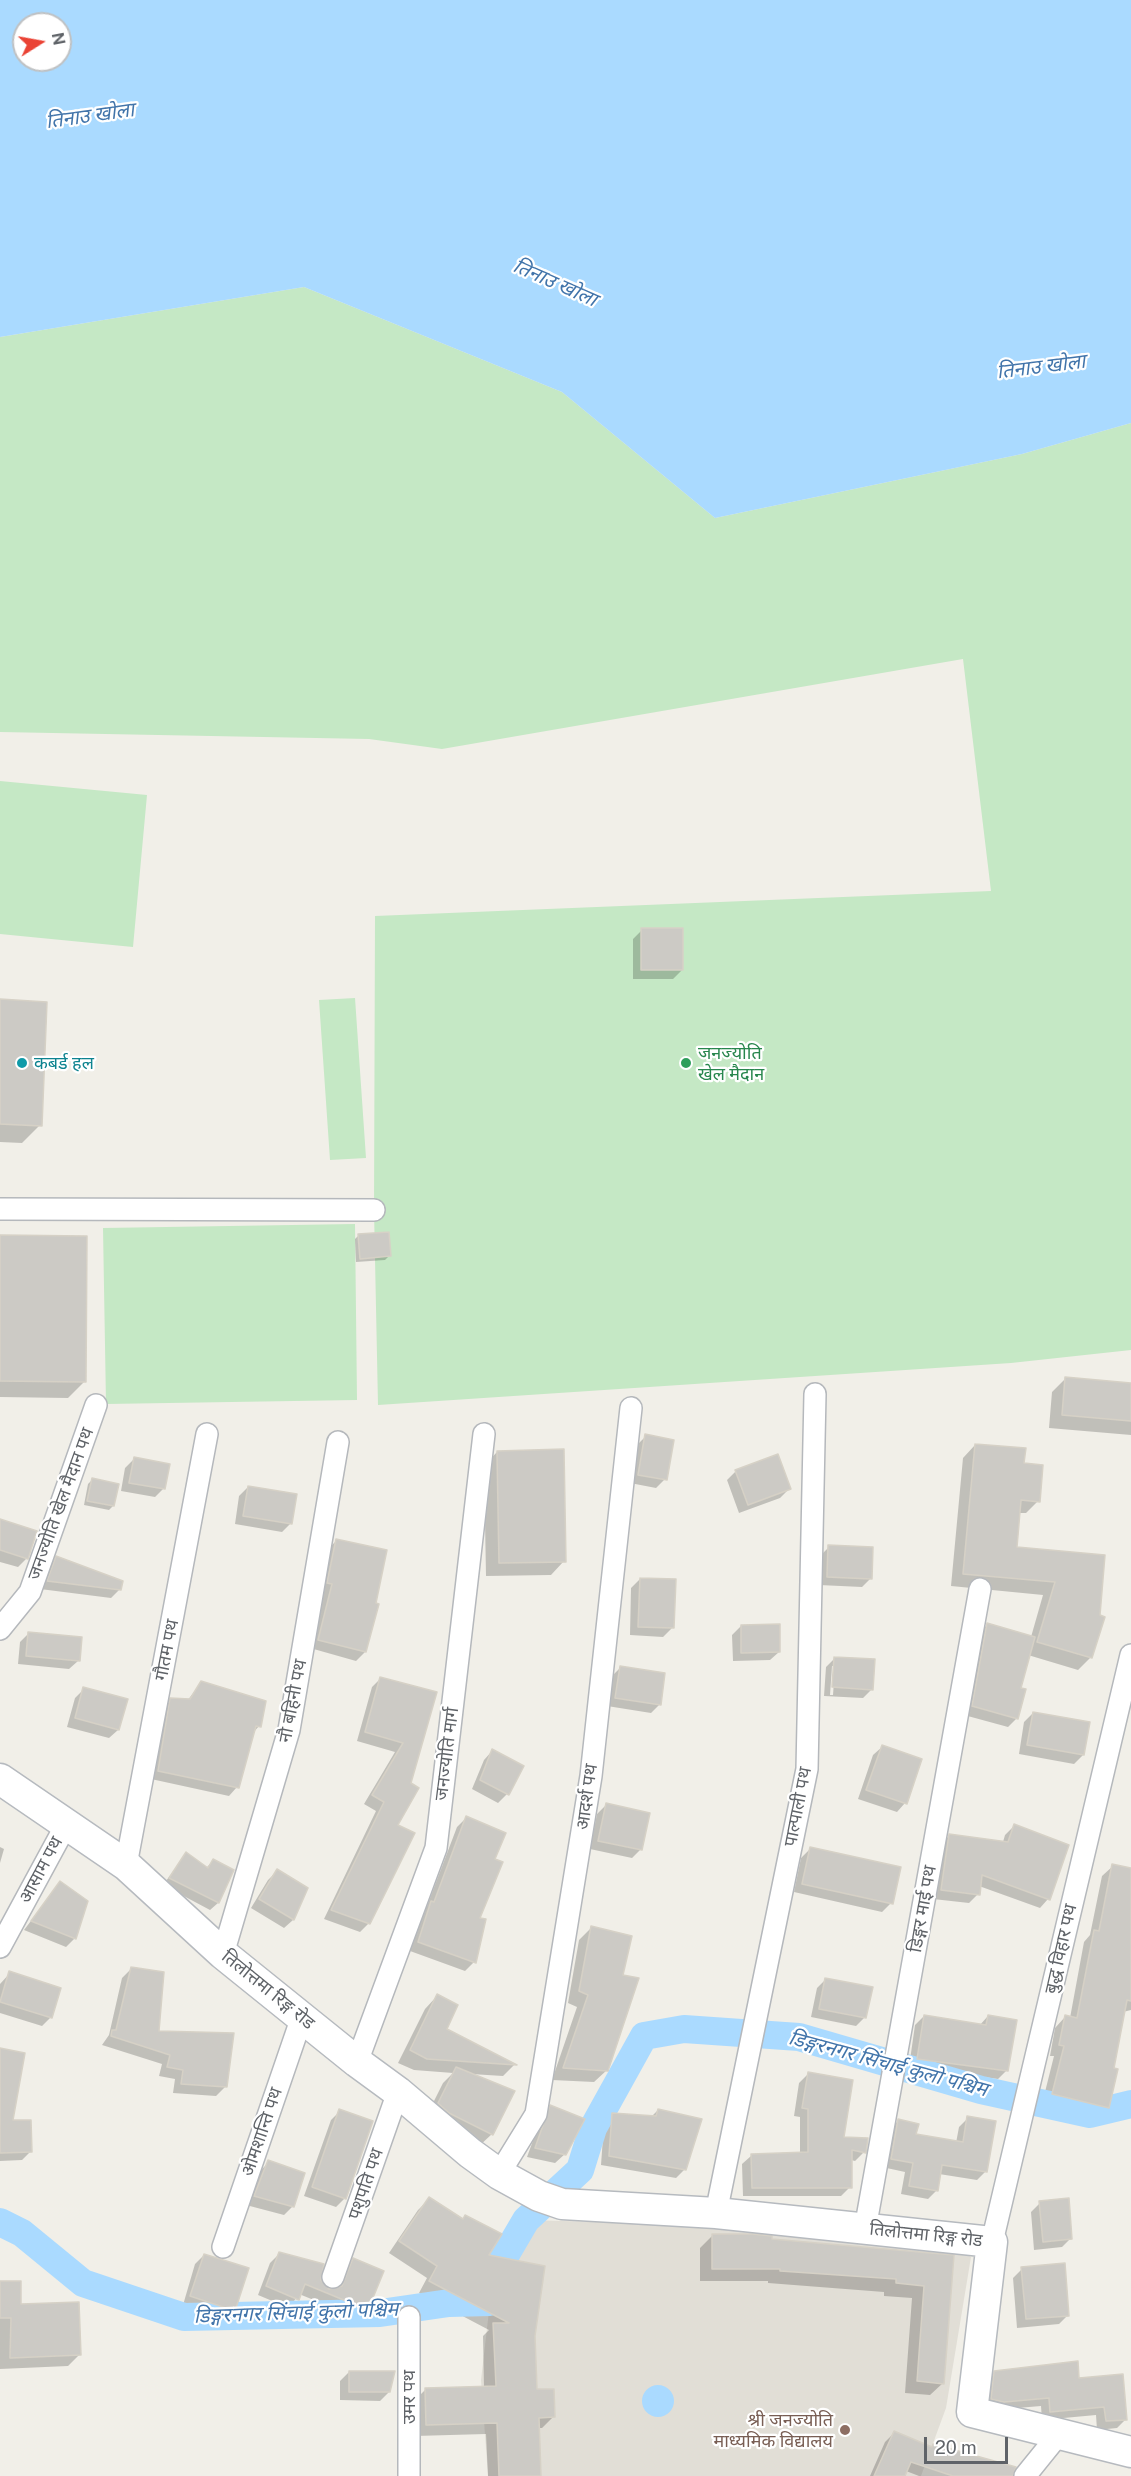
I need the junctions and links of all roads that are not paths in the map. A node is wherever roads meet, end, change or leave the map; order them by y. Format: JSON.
{"nodes":[{"id":1,"x":0,"y":1209,"type":"edge"},
{"id":2,"x":374,"y":1210,"type":"dead end"},
{"id":3,"x":815,"y":1394,"type":"dead end"},
{"id":4,"x":96,"y":1405,"type":"dead end"},
{"id":5,"x":631,"y":1408,"type":"dead end"},
{"id":6,"x":207,"y":1434,"type":"dead end"},
{"id":7,"x":484,"y":1434,"type":"dead end"},
{"id":8,"x":338,"y":1442,"type":"dead end"},
{"id":9,"x":980,"y":1589,"type":"dead end"},
{"id":10,"x":0,"y":1629,"type":"edge"},
{"id":11,"x":1131,"y":1655,"type":"edge"},
{"id":12,"x":0,"y":1779,"type":"edge"},
{"id":13,"x":66,"y":1826,"type":"junction"},
{"id":14,"x":126,"y":1865,"type":"junction"},
{"id":15,"x":0,"y":1947,"type":"edge"},
{"id":16,"x":223,"y":1954,"type":"junction"},
{"id":17,"x":302,"y":2017,"type":"junction"},
{"id":18,"x":357,"y":2062,"type":"junction"},
{"id":19,"x":399,"y":2092,"type":"junction"},
{"id":20,"x":499,"y":2174,"type":"junction"},
{"id":21,"x":716,"y":2213,"type":"junction"},
{"id":22,"x":866,"y":2229,"type":"junction"},
{"id":23,"x":992,"y":2242,"type":"junction"},
{"id":24,"x":223,"y":2247,"type":"dead end"},
{"id":25,"x":333,"y":2277,"type":"dead end"},
{"id":26,"x":409,"y":2317,"type":"dead end"},
{"id":27,"x":1059,"y":2434,"type":"junction"},
{"id":28,"x":1131,"y":2452,"type":"edge"},
{"id":29,"x":409,"y":2476,"type":"edge"},
{"id":30,"x":1025,"y":2476,"type":"edge"}],
"edges":[{"from":1,"to":2,"type":"street"},
{"from":3,"to":21,"type":"street","name":"पाल्पाली पथ"},
{"from":4,"to":10,"type":"street","name":"जनज्योति खेल मैदान पथ"},
{"from":5,"to":20,"type":"street","name":"आदर्श पथ"},
{"from":6,"to":14,"type":"street","name":"गौतम पथ"},
{"from":7,"to":18,"type":"street","name":"जनज्योति मार्ग"},
{"from":8,"to":16,"type":"street","name":"नौ बहिनी पथ"},
{"from":9,"to":22,"type":"street","name":"डिङ्गर माई पथ"},
{"from":11,"to":23,"type":"street","name":"बुद्ध विहार पथ"},
{"from":12,"to":13,"type":"street","name":"तिलोत्तमा रिङ्ग रोड"},
{"from":13,"to":14,"type":"street","name":"तिलोत्तमा रिङ्ग रोड"},
{"from":13,"to":15,"type":"street","name":"आसाम पथ"},
{"from":14,"to":16,"type":"street","name":"तिलोत्तमा रिङ्ग रोड"},
{"from":16,"to":17,"type":"street","name":"तिलोत्तमा रिङ्ग रोड"},
{"from":17,"to":18,"type":"street","name":"तिलोत्तमा रिङ्ग रोड"},
{"from":17,"to":24,"type":"street","name":"ओमशान्ति पथ"},
{"from":18,"to":19,"type":"street","name":"तिलोत्तमा रिङ्ग रोड"},
{"from":19,"to":20,"type":"street","name":"तिलोत्तमा रिङ्ग रोड"},
{"from":19,"to":25,"type":"street","name":"पशुपति पथ"},
{"from":20,"to":21,"type":"street","name":"तिलोत्तमा रिङ्ग रोड"},
{"from":21,"to":22,"type":"street","name":"तिलोत्तमा रिङ्ग रोड"},
{"from":22,"to":23,"type":"street","name":"तिलोत्तमा रिङ्ग रोड"},
{"from":23,"to":27,"type":"street","name":"तिलोत्तमा रिङ्ग रोड"},
{"from":26,"to":29,"type":"street","name":"उमर पथ"},
{"from":27,"to":28,"type":"street","name":"तिलोत्तमा रिङ्ग रोड"},
{"from":27,"to":30,"type":"street"}]}
